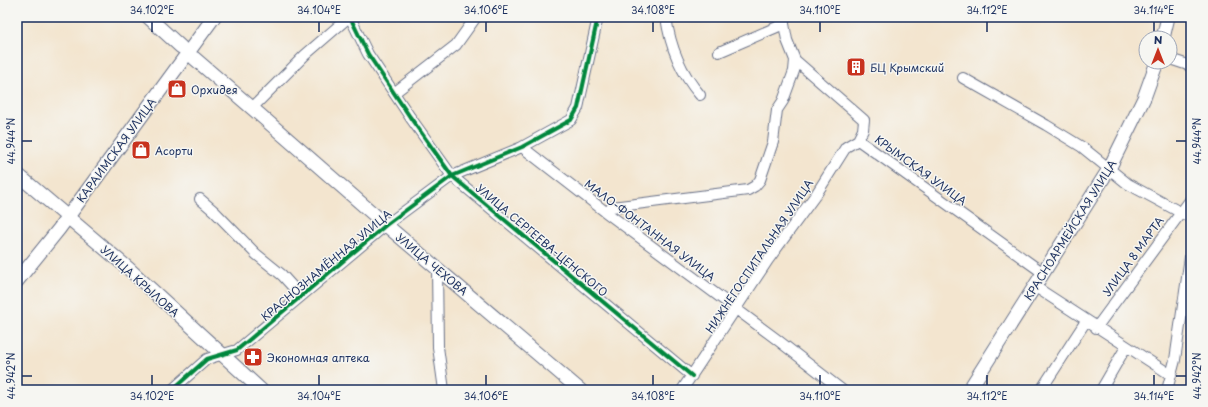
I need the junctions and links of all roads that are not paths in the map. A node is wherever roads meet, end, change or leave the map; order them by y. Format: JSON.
{"nodes":[{"id":1,"x":148,"y":17,"type":"edge"},
{"id":2,"x":214,"y":17,"type":"edge"},
{"id":3,"x":350,"y":17,"type":"edge"},
{"id":4,"x":476,"y":17,"type":"edge"},
{"id":5,"x":598,"y":17,"type":"edge"},
{"id":6,"x":666,"y":17,"type":"edge"},
{"id":7,"x":1168,"y":17,"type":"edge"},
{"id":8,"x":784,"y":21,"type":"edge"},
{"id":9,"x":1165,"y":30,"type":"edge"},
{"id":10,"x":181,"y":47,"type":"dead end"},
{"id":11,"x":719,"y":52,"type":"dead end"},
{"id":12,"x":194,"y":58,"type":"dead end"},
{"id":13,"x":795,"y":60,"type":"junction"},
{"id":14,"x":1178,"y":62,"type":"edge"},
{"id":15,"x":1191,"y":66,"type":"edge"},
{"id":16,"x":1154,"y":70,"type":"edge"},
{"id":17,"x":963,"y":78,"type":"dead end"},
{"id":18,"x":394,"y":93,"type":"junction"},
{"id":19,"x":700,"y":95,"type":"dead end"},
{"id":20,"x":252,"y":108,"type":"junction"},
{"id":21,"x":858,"y":140,"type":"junction"},
{"id":22,"x":522,"y":147,"type":"junction"},
{"id":23,"x":1109,"y":170,"type":"junction"},
{"id":24,"x":17,"y":174,"type":"edge"},
{"id":25,"x":452,"y":176,"type":"junction"},
{"id":26,"x":200,"y":199,"type":"dead end"},
{"id":27,"x":1191,"y":199,"type":"edge"},
{"id":28,"x":1181,"y":212,"type":"junction"},
{"id":29,"x":606,"y":213,"type":"junction"},
{"id":30,"x":67,"y":216,"type":"junction"},
{"id":31,"x":1191,"y":218,"type":"edge"},
{"id":32,"x":386,"y":225,"type":"junction"},
{"id":33,"x":1191,"y":250,"type":"edge"},
{"id":34,"x":437,"y":267,"type":"junction"},
{"id":35,"x":1042,"y":272,"type":"junction"},
{"id":36,"x":17,"y":281,"type":"edge"},
{"id":37,"x":1034,"y":286,"type":"junction"},
{"id":38,"x":301,"y":296,"type":"junction"},
{"id":39,"x":736,"y":310,"type":"junction"},
{"id":40,"x":1086,"y":321,"type":"junction"},
{"id":41,"x":1096,"y":328,"type":"junction"},
{"id":42,"x":1126,"y":347,"type":"junction"},
{"id":43,"x":221,"y":355,"type":"junction"},
{"id":44,"x":1171,"y":375,"type":"junction"},
{"id":45,"x":692,"y":376,"type":"junction"},
{"id":46,"x":838,"y":389,"type":"edge"},
{"id":47,"x":172,"y":390,"type":"edge"},
{"id":48,"x":261,"y":390,"type":"edge"},
{"id":49,"x":444,"y":390,"type":"edge"},
{"id":50,"x":580,"y":390,"type":"edge"},
{"id":51,"x":682,"y":390,"type":"edge"},
{"id":52,"x":968,"y":390,"type":"edge"},
{"id":53,"x":1042,"y":390,"type":"edge"},
{"id":54,"x":1101,"y":390,"type":"edge"},
{"id":55,"x":1167,"y":390,"type":"edge"}],
"edges":[{"from":1,"to":10,"type":"main road"},
{"from":2,"to":30,"type":"main road","name":"КАРАИМСКАЯ УЛИЦА"},
{"from":3,"to":18,"type":"street","name":"УЛИЦА СЕРГЕЕВА-ЦЕНСКОГО"},
{"from":3,"to":20,"type":"street"},
{"from":4,"to":18,"type":"street"},
{"from":5,"to":22,"type":"street","name":"КРАСНОЗНАМЁННАЯ УЛИЦА"},
{"from":6,"to":19,"type":"street"},
{"from":7,"to":9,"type":"main road"},
{"from":8,"to":11,"type":"street"},
{"from":8,"to":13,"type":"street"},
{"from":12,"to":20,"type":"main road","name":"УЛИЦА ЧЕХОВА"},
{"from":13,"to":21,"type":"street","name":"КРЫМСКАЯ УЛИЦА"},
{"from":13,"to":29,"type":"street"},
{"from":14,"to":15,"type":"street"},
{"from":16,"to":23,"type":"main road","name":"КРАСНОАРМЕЙСКАЯ УЛИЦА"},
{"from":17,"to":23,"type":"street"},
{"from":18,"to":25,"type":"street","name":"УЛИЦА СЕРГЕЕВА-ЦЕНСКОГО"},
{"from":20,"to":32,"type":"main road","name":"УЛИЦА ЧЕХОВА"},
{"from":21,"to":35,"type":"street","name":"КРЫМСКАЯ УЛИЦА"},
{"from":21,"to":39,"type":"street","name":"НИЖНЕГОСПИТАЛЬНАЯ УЛИЦА"},
{"from":22,"to":25,"type":"street","name":"КРАСНОЗНАМЁННАЯ УЛИЦА"},
{"from":22,"to":29,"type":"street","name":"МАЛО-ФОНТАННАЯ УЛИЦА"},
{"from":23,"to":28,"type":"street"},
{"from":23,"to":35,"type":"main road","name":"КРАСНОАРМЕЙСКАЯ УЛИЦА"},
{"from":24,"to":30,"type":"main road","name":"УЛИЦА КРЫЛОВА"},
{"from":25,"to":32,"type":"street","name":"КРАСНОЗНАМЁННАЯ УЛИЦА"},
{"from":25,"to":45,"type":"street","name":"УЛИЦА СЕРГЕЕВА-ЦЕНСКОГО"},
{"from":26,"to":38,"type":"street"},
{"from":27,"to":28,"type":"street","name":"УЛИЦА 8 МАРТА"},
{"from":28,"to":31,"type":"street"},
{"from":28,"to":41,"type":"street","name":"УЛИЦА 8 МАРТА"},
{"from":29,"to":39,"type":"street","name":"МАЛО-ФОНТАННАЯ УЛИЦА"},
{"from":30,"to":36,"type":"main road","name":"КАРАИМСКАЯ УЛИЦА"},
{"from":30,"to":43,"type":"main road","name":"УЛИЦА КРЫЛОВА"},
{"from":32,"to":34,"type":"main road","name":"УЛИЦА ЧЕХОВА"},
{"from":32,"to":38,"type":"street","name":"КРАСНОЗНАМЁННАЯ УЛИЦА"},
{"from":33,"to":44,"type":"street"},
{"from":34,"to":49,"type":"street"},
{"from":34,"to":50,"type":"main road","name":"УЛИЦА ЧЕХОВА"},
{"from":35,"to":37,"type":"main road","name":"КРАСНОАРМЕЙСКАЯ УЛИЦА"},
{"from":37,"to":40,"type":"street"},
{"from":37,"to":52,"type":"main road","name":"КРАСНОАРМЕЙСКАЯ УЛИЦА"},
{"from":38,"to":43,"type":"street","name":"КРАСНОЗНАМЁННАЯ УЛИЦА"},
{"from":39,"to":45,"type":"street","name":"НИЖНЕГОСПИТАЛЬНАЯ УЛИЦА"},
{"from":39,"to":46,"type":"street","name":"МАЛО-ФОНТАННАЯ УЛИЦА"},
{"from":40,"to":41,"type":"street"},
{"from":40,"to":53,"type":"street"},
{"from":41,"to":42,"type":"street"},
{"from":42,"to":44,"type":"street"},
{"from":42,"to":54,"type":"street"},
{"from":43,"to":47,"type":"street","name":"КРАСНОЗНАМЁННАЯ УЛИЦА"},
{"from":43,"to":48,"type":"main road","name":"УЛИЦА КРЫЛОВА"},
{"from":44,"to":55,"type":"street"},
{"from":45,"to":51,"type":"street","name":"НИЖНЕГОСПИТАЛЬНАЯ УЛИЦА"}]}
